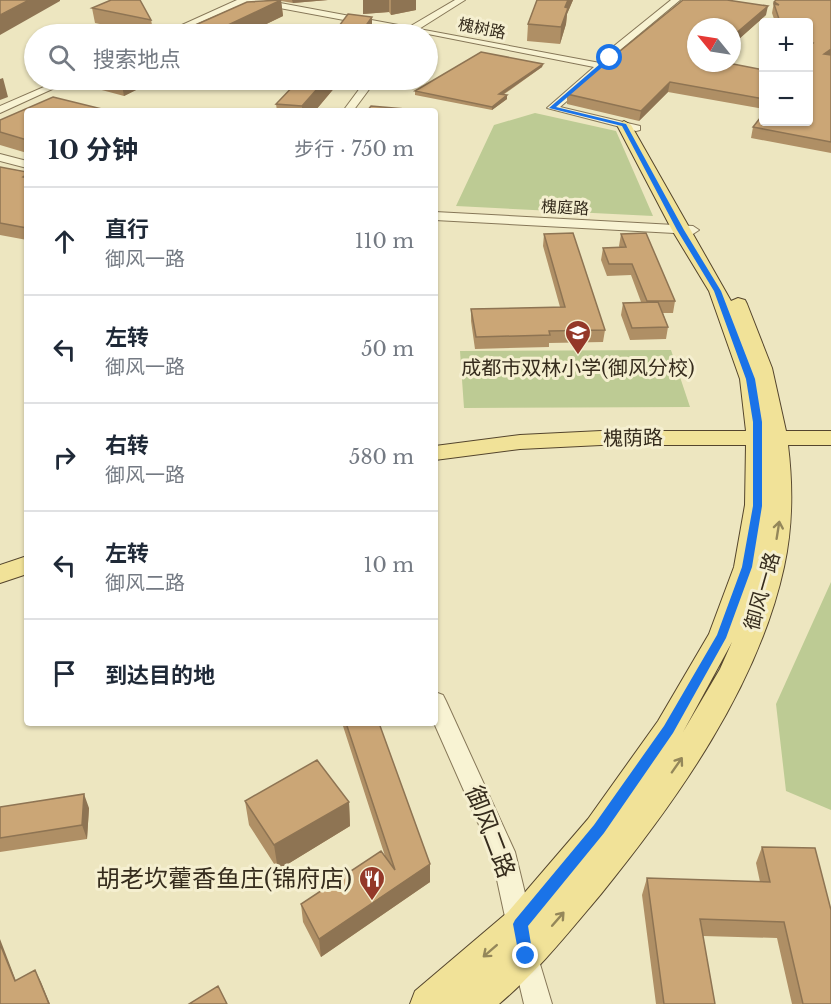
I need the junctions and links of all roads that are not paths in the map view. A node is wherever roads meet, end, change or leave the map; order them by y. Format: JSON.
{"nodes":[{"id":1,"x":244,"y":0,"type":"edge"},
{"id":2,"x":250,"y":0,"type":"edge"},
{"id":3,"x":461,"y":0,"type":"edge"},
{"id":4,"x":676,"y":0,"type":"edge"},
{"id":5,"x":190,"y":24,"type":"edge"},
{"id":6,"x":368,"y":24,"type":"edge"},
{"id":7,"x":420,"y":24,"type":"edge"},
{"id":8,"x":438,"y":37,"type":"edge"},
{"id":9,"x":602,"y":66,"type":"junction"},
{"id":10,"x":45,"y":90,"type":"edge"},
{"id":11,"x":364,"y":90,"type":"edge"},
{"id":12,"x":350,"y":108,"type":"edge"},
{"id":13,"x":0,"y":110,"type":"edge"},
{"id":14,"x":630,"y":126,"type":"joint"},
{"id":15,"x":0,"y":157,"type":"edge"},
{"id":16,"x":24,"y":164,"type":"edge"},
{"id":17,"x":438,"y":216,"type":"edge"},
{"id":18,"x":687,"y":230,"type":"junction"},
{"id":19,"x":831,"y":438,"type":"edge"},
{"id":20,"x":767,"y":443,"type":"junction"},
{"id":21,"x":831,"y":451,"type":"edge"},
{"id":22,"x":438,"y":453,"type":"edge"},
{"id":23,"x":438,"y":465,"type":"edge"},
{"id":24,"x":24,"y":553,"type":"edge"},
{"id":25,"x":0,"y":560,"type":"edge"},
{"id":26,"x":24,"y":566,"type":"edge"},
{"id":27,"x":0,"y":574,"type":"edge"},
{"id":28,"x":438,"y":708,"type":"edge"},
{"id":29,"x":520,"y":924,"type":"junction"},
{"id":30,"x":526,"y":956,"type":"junction"},
{"id":31,"x":428,"y":1004,"type":"edge"},
{"id":32,"x":471,"y":1004,"type":"edge"},
{"id":33,"x":538,"y":1004,"type":"edge"}],
"edges":[{"from":1,"to":5,"type":"street"},
{"from":2,"to":6,"type":"street","name":"槐树路"},
{"from":3,"to":7,"type":"street"},
{"from":4,"to":9,"type":"street","name":"御风一路"},
{"from":8,"to":9,"type":"street","name":"槐树路"},
{"from":9,"to":14,"type":"street","name":"御风一路"},
{"from":10,"to":13,"type":"street"},
{"from":11,"to":12,"type":"street"},
{"from":14,"to":18,"type":"main road","name":"御风一路"},
{"from":15,"to":16,"type":"street"},
{"from":17,"to":18,"type":"street","name":"槐庭路"},
{"from":18,"to":20,"type":"main road","name":"御风一路"},
{"from":19,"to":20,"type":"main road","name":"槐荫路"},
{"from":20,"to":21,"type":"main road","name":"槐荫路"},
{"from":20,"to":22,"type":"main road","name":"槐荫路"},
{"from":20,"to":23,"type":"main road","name":"槐荫路"},
{"from":20,"to":29,"type":"main road","name":"御风一路"},
{"from":30,"to":20,"type":"main road","name":"御风一路","one_way":true},
{"from":24,"to":25,"type":"main road"},
{"from":26,"to":27,"type":"main road"},
{"from":28,"to":29,"type":"street","name":"御风二路"},
{"from":29,"to":30,"type":"street","name":"御风二路"},
{"from":29,"to":31,"type":"main road","name":"御风一路","one_way":true},
{"from":30,"to":32,"type":"main road","name":"御风一路"},
{"from":30,"to":33,"type":"street","name":"御风二路"}]}
